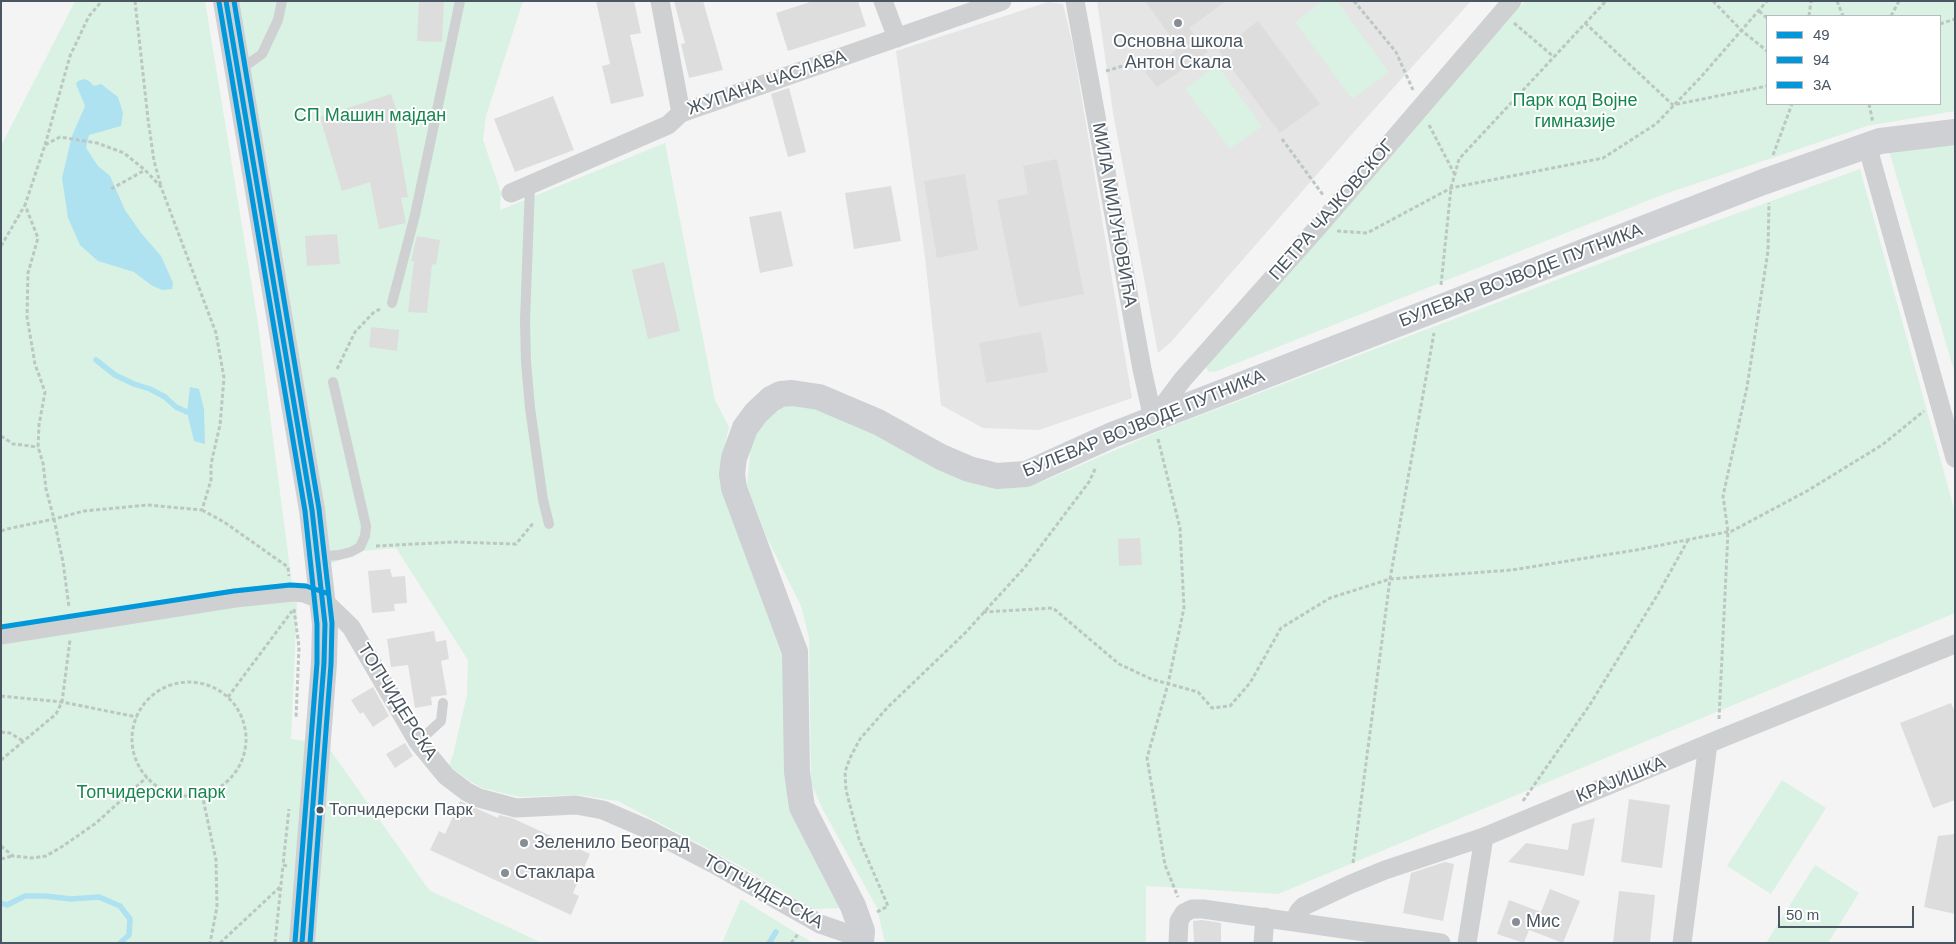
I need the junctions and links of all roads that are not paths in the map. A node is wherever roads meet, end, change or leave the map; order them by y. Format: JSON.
{"nodes":[{"id":1,"x":226,"y":1,"type":"edge"},
{"id":2,"x":282,"y":1,"type":"edge"},
{"id":3,"x":460,"y":1,"type":"edge"},
{"id":4,"x":660,"y":1,"type":"edge"},
{"id":5,"x":883,"y":1,"type":"edge"},
{"id":6,"x":1002,"y":1,"type":"edge"},
{"id":7,"x":1507,"y":5,"type":"edge"},
{"id":8,"x":1076,"y":6,"type":"edge"},
{"id":9,"x":897,"y":38,"type":"junction"},
{"id":10,"x":236,"y":66,"type":"junction"},
{"id":11,"x":681,"y":113,"type":"junction"},
{"id":12,"x":1955,"y":132,"type":"edge"},
{"id":13,"x":1867,"y":145,"type":"junction"},
{"id":14,"x":530,"y":185,"type":"junction"},
{"id":15,"x":512,"y":193,"type":"dead end"},
{"id":16,"x":392,"y":303,"type":"road end"},
{"id":17,"x":333,"y":382,"type":"road end"},
{"id":18,"x":1153,"y":419,"type":"junction"},
{"id":19,"x":1955,"y":458,"type":"edge"},
{"id":20,"x":549,"y":524,"type":"dead end"},
{"id":21,"x":318,"y":557,"type":"junction"},
{"id":22,"x":323,"y":600,"type":"junction"},
{"id":23,"x":1,"y":636,"type":"edge"},
{"id":24,"x":1955,"y":644,"type":"edge"},
{"id":25,"x":443,"y":703,"type":"dead end"},
{"id":26,"x":1715,"y":741,"type":"junction"},
{"id":27,"x":418,"y":742,"type":"junction"},
{"id":28,"x":1484,"y":837,"type":"junction"},
{"id":29,"x":1265,"y":918,"type":"junction"},
{"id":30,"x":1294,"y":921,"type":"junction"},
{"id":31,"x":861,"y":937,"type":"edge"},
{"id":32,"x":302,"y":943,"type":"edge"},
{"id":33,"x":1178,"y":943,"type":"edge"},
{"id":34,"x":1263,"y":943,"type":"edge"},
{"id":35,"x":1441,"y":943,"type":"edge"},
{"id":36,"x":1467,"y":943,"type":"edge"},
{"id":37,"x":1682,"y":943,"type":"edge"}],
"edges":[{"from":1,"to":10,"type":"street"},
{"from":2,"to":10,"type":"lane"},
{"from":3,"to":16,"type":"lane"},
{"from":4,"to":11,"type":"street"},
{"from":5,"to":9,"type":"street"},
{"from":6,"to":9,"type":"street","name":"ЖУПАНА ЧАСЛАВА"},
{"from":7,"to":18,"type":"street","name":"ПЕТРА ЧАЈКОВСКОГ"},
{"from":8,"to":18,"type":"street","name":"МИЛА МИЛУНОВИЋА"},
{"from":9,"to":11,"type":"street","name":"ЖУПАНА ЧАСЛАВА"},
{"from":10,"to":21,"type":"street"},
{"from":11,"to":14,"type":"street","name":"ЖУПАНА ЧАСЛАВА"},
{"from":12,"to":13,"type":"street","name":"БУЛЕВАР ВОЈВОДЕ ПУТНИКА"},
{"from":13,"to":18,"type":"street","name":"БУЛЕВАР ВОЈВОДЕ ПУТНИКА"},
{"from":13,"to":19,"type":"street"},
{"from":14,"to":15,"type":"street","name":"ЖУПАНА ЧАСЛАВА"},
{"from":14,"to":20,"type":"lane"},
{"from":17,"to":21,"type":"lane"},
{"from":18,"to":31,"type":"street","name":"БУЛЕВАР ВОЈВОДЕ ПУТНИКА"},
{"from":21,"to":22,"type":"street"},
{"from":22,"to":23,"type":"street","name":"ТОПЧИДЕРСКА"},
{"from":22,"to":27,"type":"street","name":"ТОПЧИДЕРСКА"},
{"from":22,"to":32,"type":"street"},
{"from":24,"to":26,"type":"street","name":"КРАЈИШКА"},
{"from":25,"to":27,"type":"lane"},
{"from":26,"to":28,"type":"street","name":"КРАЈИШКА"},
{"from":26,"to":37,"type":"street"},
{"from":27,"to":31,"type":"street","name":"ТОПЧИДЕРСКА"},
{"from":28,"to":30,"type":"street","name":"КРАЈИШКА"},
{"from":28,"to":36,"type":"street"},
{"from":29,"to":30,"type":"street"},
{"from":29,"to":33,"type":"street"},
{"from":29,"to":34,"type":"street"},
{"from":30,"to":35,"type":"street"}]}
